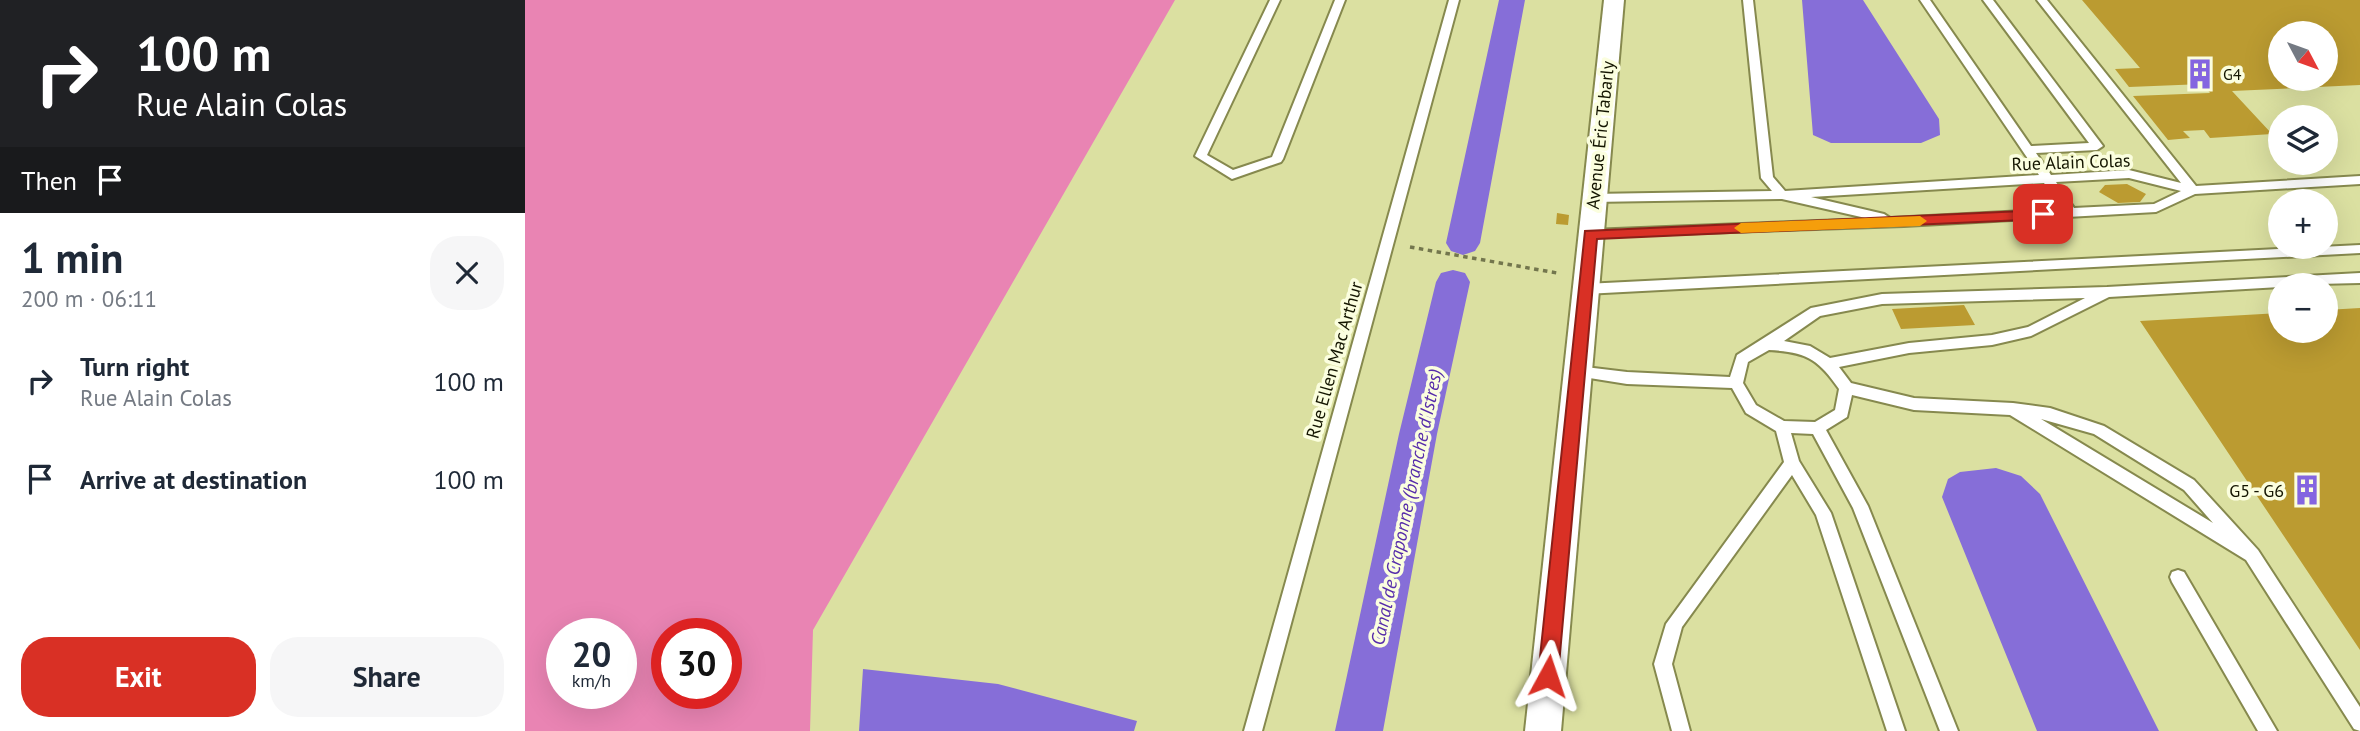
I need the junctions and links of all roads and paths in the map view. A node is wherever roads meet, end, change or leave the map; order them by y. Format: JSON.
{"nodes":[{"id":1,"x":1275,"y":0,"type":"edge"},
{"id":2,"x":1339,"y":0,"type":"edge"},
{"id":3,"x":1454,"y":0,"type":"edge"},
{"id":4,"x":1614,"y":0,"type":"edge"},
{"id":5,"x":1748,"y":0,"type":"edge"},
{"id":6,"x":1925,"y":0,"type":"edge"},
{"id":7,"x":1988,"y":0,"type":"edge"},
{"id":8,"x":2042,"y":0,"type":"edge"},
{"id":9,"x":2027,"y":150,"type":"junction"},
{"id":10,"x":2048,"y":179,"type":"junction"},
{"id":11,"x":2360,"y":180,"type":"edge"},
{"id":12,"x":2193,"y":190,"type":"junction"},
{"id":13,"x":1781,"y":195,"type":"junction"},
{"id":14,"x":1593,"y":198,"type":"junction"},
{"id":15,"x":2071,"y":213,"type":"junction"},
{"id":16,"x":1904,"y":222,"type":"junction"},
{"id":17,"x":1590,"y":234,"type":"junction"},
{"id":18,"x":1387,"y":242,"type":"junction"},
{"id":19,"x":2360,"y":249,"type":"edge"},
{"id":20,"x":2360,"y":278,"type":"edge"},
{"id":21,"x":1585,"y":282,"type":"junction"},
{"id":22,"x":2107,"y":292,"type":"junction"},
{"id":23,"x":1767,"y":345,"type":"junction"},
{"id":24,"x":1830,"y":363,"type":"junction"},
{"id":25,"x":1577,"y":370,"type":"junction"},
{"id":26,"x":1736,"y":383,"type":"junction"},
{"id":27,"x":1846,"y":388,"type":"junction"},
{"id":28,"x":2013,"y":409,"type":"junction"},
{"id":29,"x":1782,"y":426,"type":"junction"},
{"id":30,"x":1817,"y":428,"type":"junction"},
{"id":31,"x":1792,"y":463,"type":"junction"},
{"id":32,"x":2252,"y":555,"type":"junction"},
{"id":33,"x":2178,"y":577,"type":"dead end"},
{"id":34,"x":2360,"y":723,"type":"edge"},
{"id":35,"x":1253,"y":731,"type":"edge"},
{"id":36,"x":1543,"y":731,"type":"edge"},
{"id":37,"x":1681,"y":731,"type":"edge"},
{"id":38,"x":1896,"y":731,"type":"edge"},
{"id":39,"x":1949,"y":731,"type":"edge"},
{"id":40,"x":2267,"y":731,"type":"edge"}],
"edges":[{"from":1,"to":2,"type":"lane"},
{"from":3,"to":18,"type":"lane","name":"Rue Ellen Mac Arthur"},
{"from":4,"to":14,"type":"street","name":"Avenue Éric Tabarly"},
{"from":5,"to":13,"type":"lane"},
{"from":6,"to":9,"type":"lane"},
{"from":7,"to":9,"type":"lane"},
{"from":8,"to":12,"type":"lane"},
{"from":9,"to":10,"type":"lane"},
{"from":10,"to":12,"type":"lane","name":"Rue Alain Colas"},
{"from":10,"to":13,"type":"lane","name":"Rue Alain Colas"},
{"from":10,"to":15,"type":"lane"},
{"from":11,"to":12,"type":"lane"},
{"from":12,"to":15,"type":"lane"},
{"from":13,"to":14,"type":"lane","name":"Rue Alain Colas"},
{"from":13,"to":16,"type":"lane"},
{"from":14,"to":17,"type":"street","name":"Avenue Éric Tabarly"},
{"from":15,"to":16,"type":"lane"},
{"from":16,"to":17,"type":"lane"},
{"from":17,"to":21,"type":"street","name":"Avenue Éric Tabarly"},
{"from":18,"to":21,"type":"path"},
{"from":18,"to":35,"type":"lane","name":"Rue Ellen Mac Arthur"},
{"from":19,"to":21,"type":"lane"},
{"from":20,"to":22,"type":"lane"},
{"from":21,"to":25,"type":"street","name":"Avenue Éric Tabarly"},
{"from":22,"to":23,"type":"lane"},
{"from":22,"to":24,"type":"lane"},
{"from":23,"to":24,"type":"lane"},
{"from":23,"to":26,"type":"lane"},
{"from":24,"to":27,"type":"lane"},
{"from":25,"to":26,"type":"lane"},
{"from":25,"to":36,"type":"street","name":"Avenue Éric Tabarly"},
{"from":26,"to":29,"type":"lane"},
{"from":27,"to":28,"type":"lane"},
{"from":27,"to":30,"type":"lane"},
{"from":28,"to":32,"type":"lane"},
{"from":28,"to":32,"type":"lane"},
{"from":29,"to":30,"type":"lane"},
{"from":29,"to":31,"type":"lane"},
{"from":30,"to":39,"type":"lane"},
{"from":31,"to":37,"type":"lane"},
{"from":31,"to":38,"type":"lane"},
{"from":32,"to":34,"type":"lane"},
{"from":33,"to":40,"type":"lane"}]}
